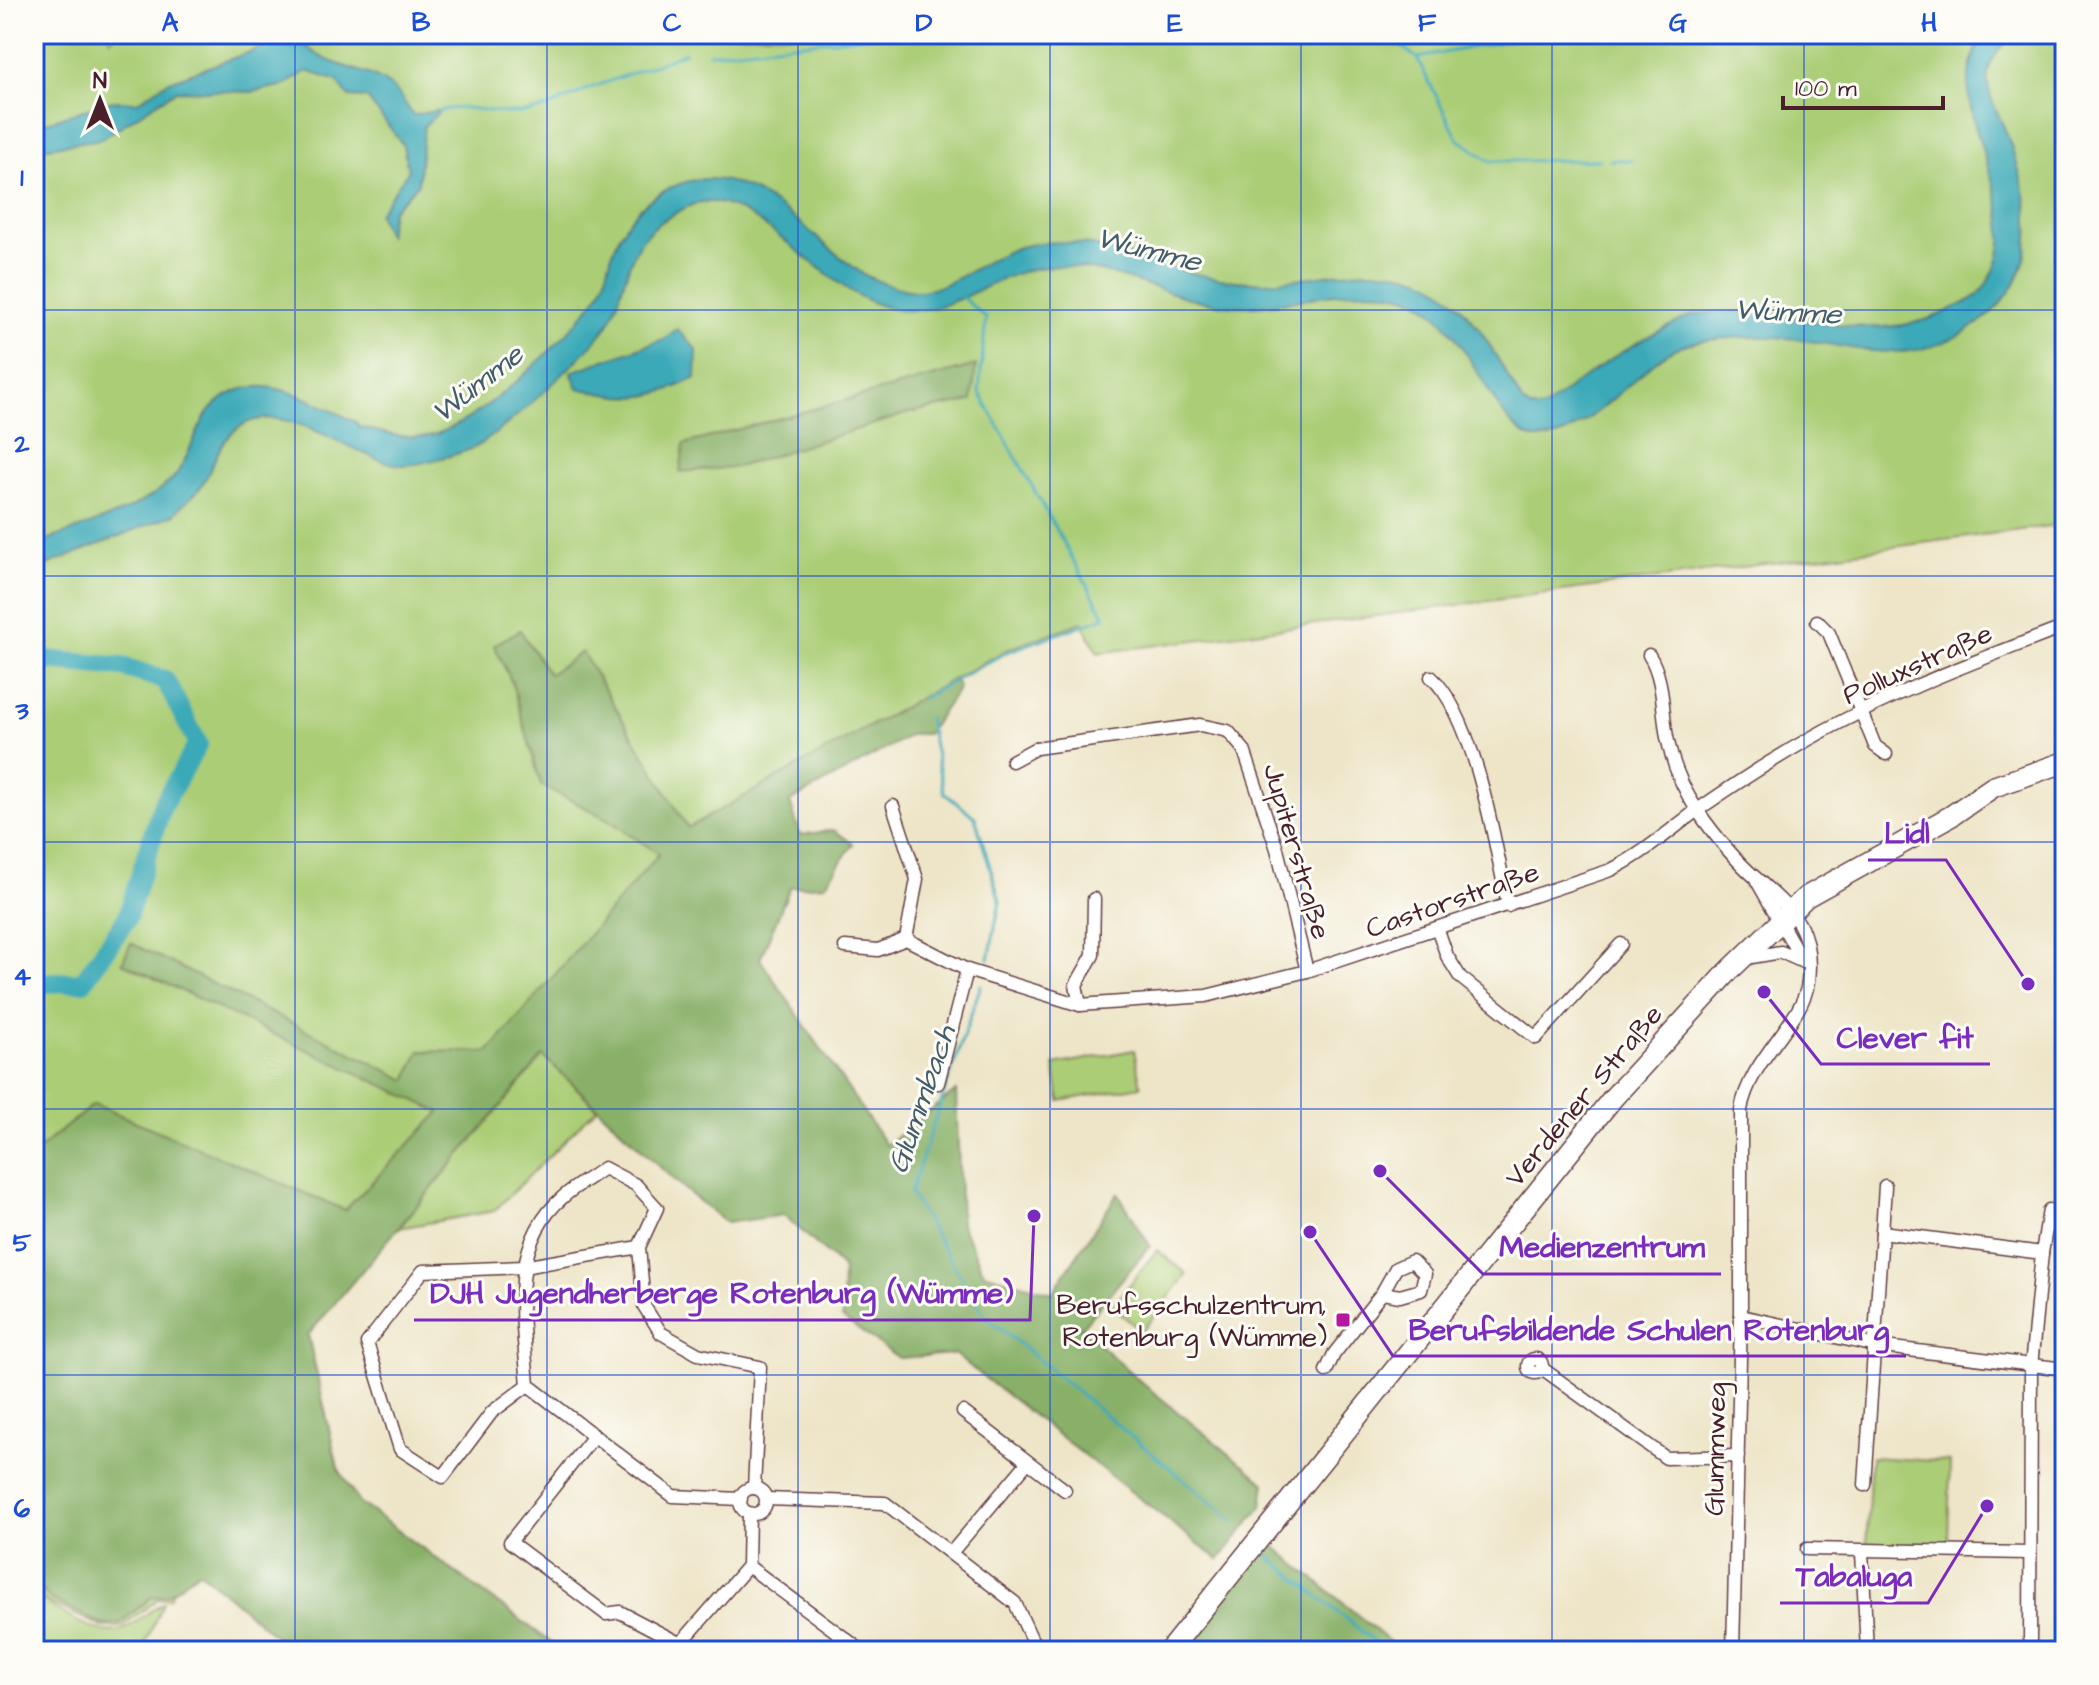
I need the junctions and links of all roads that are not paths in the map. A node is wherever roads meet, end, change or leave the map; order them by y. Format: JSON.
{"nodes":[{"id":1,"x":1817,"y":621,"type":"dead end"},
{"id":2,"x":2065,"y":627,"type":"edge"},
{"id":3,"x":1649,"y":655,"type":"dead end"},
{"id":4,"x":1431,"y":677,"type":"dead end"},
{"id":5,"x":1860,"y":712,"type":"junction"},
{"id":6,"x":1886,"y":754,"type":"dead end"},
{"id":7,"x":1012,"y":761,"type":"dead end"},
{"id":8,"x":2065,"y":762,"type":"edge"},
{"id":9,"x":893,"y":806,"type":"dead end"},
{"id":10,"x":1698,"y":810,"type":"junction"},
{"id":11,"x":1094,"y":899,"type":"dead end"},
{"id":12,"x":1508,"y":906,"type":"junction"},
{"id":13,"x":1790,"y":917,"type":"junction"},
{"id":14,"x":1438,"y":930,"type":"junction"},
{"id":15,"x":906,"y":939,"type":"junction"},
{"id":16,"x":1621,"y":944,"type":"dead end"},
{"id":17,"x":845,"y":947,"type":"dead end"},
{"id":18,"x":1740,"y":960,"type":"junction"},
{"id":19,"x":1803,"y":962,"type":"junction"},
{"id":20,"x":967,"y":970,"type":"junction"},
{"id":21,"x":1307,"y":971,"type":"junction"},
{"id":22,"x":1809,"y":978,"type":"junction"},
{"id":23,"x":1080,"y":1005,"type":"junction"},
{"id":24,"x":938,"y":1083,"type":"dead end"},
{"id":25,"x":1885,"y":1186,"type":"dead end"},
{"id":26,"x":2049,"y":1210,"type":"dead end"},
{"id":27,"x":1882,"y":1232,"type":"junction"},
{"id":28,"x":639,"y":1247,"type":"junction"},
{"id":29,"x":2042,"y":1253,"type":"junction"},
{"id":30,"x":523,"y":1267,"type":"junction"},
{"id":31,"x":1382,"y":1293,"type":"dead end"},
{"id":32,"x":1741,"y":1316,"type":"junction"},
{"id":33,"x":1876,"y":1346,"type":"junction"},
{"id":34,"x":2031,"y":1367,"type":"junction"},
{"id":35,"x":1543,"y":1369,"type":"dead end"},
{"id":36,"x":2065,"y":1369,"type":"edge"},
{"id":37,"x":1326,"y":1371,"type":"dead end"},
{"id":38,"x":528,"y":1385,"type":"junction"},
{"id":39,"x":963,"y":1412,"type":"dead end"},
{"id":40,"x":594,"y":1436,"type":"junction"},
{"id":41,"x":1738,"y":1456,"type":"junction"},
{"id":42,"x":1027,"y":1463,"type":"junction"},
{"id":43,"x":1865,"y":1485,"type":"dead end"},
{"id":44,"x":754,"y":1488,"type":"junction"},
{"id":45,"x":1065,"y":1490,"type":"dead end"},
{"id":46,"x":741,"y":1499,"type":"junction"},
{"id":47,"x":766,"y":1499,"type":"junction"},
{"id":48,"x":749,"y":1513,"type":"junction"},
{"id":49,"x":1807,"y":1549,"type":"dead end"},
{"id":50,"x":1862,"y":1552,"type":"junction"},
{"id":51,"x":951,"y":1553,"type":"junction"},
{"id":52,"x":2028,"y":1553,"type":"junction"},
{"id":53,"x":748,"y":1566,"type":"junction"},
{"id":54,"x":682,"y":1642,"type":"junction"},
{"id":55,"x":694,"y":1651,"type":"edge"},
{"id":56,"x":862,"y":1651,"type":"edge"},
{"id":57,"x":1037,"y":1651,"type":"edge"},
{"id":58,"x":1169,"y":1651,"type":"edge"},
{"id":59,"x":1733,"y":1651,"type":"edge"},
{"id":60,"x":1867,"y":1651,"type":"edge"},
{"id":61,"x":2030,"y":1651,"type":"edge"}],
"edges":[{"from":1,"to":5,"type":"street"},
{"from":2,"to":5,"type":"street","name":"Polluxstraße"},
{"from":3,"to":10,"type":"street"},
{"from":4,"to":12,"type":"street"},
{"from":5,"to":6,"type":"street"},
{"from":5,"to":10,"type":"street","name":"Polluxstraße"},
{"from":7,"to":21,"type":"street","name":"Jupiterstraße"},
{"from":8,"to":13,"type":"main road","name":"Verdener Straße"},
{"from":9,"to":15,"type":"street"},
{"from":10,"to":12,"type":"street","name":"Castorstraße"},
{"from":10,"to":13,"type":"street"},
{"from":11,"to":23,"type":"street"},
{"from":12,"to":14,"type":"street","name":"Castorstraße"},
{"from":13,"to":18,"type":"main road","name":"Verdener Straße"},
{"from":13,"to":19,"type":"street"},
{"from":13,"to":22,"type":"street"},
{"from":14,"to":16,"type":"street"},
{"from":14,"to":21,"type":"street","name":"Castorstraße"},
{"from":15,"to":17,"type":"street"},
{"from":15,"to":20,"type":"street"},
{"from":18,"to":19,"type":"street"},
{"from":18,"to":58,"type":"main road","name":"Verdener Straße"},
{"from":19,"to":22,"type":"street"},
{"from":20,"to":23,"type":"street"},
{"from":20,"to":24,"type":"street"},
{"from":21,"to":23,"type":"street","name":"Castorstraße"},
{"from":22,"to":32,"type":"street","name":"Glummweg"},
{"from":25,"to":27,"type":"street"},
{"from":26,"to":29,"type":"street"},
{"from":27,"to":29,"type":"street"},
{"from":27,"to":33,"type":"street"},
{"from":28,"to":30,"type":"street"},
{"from":28,"to":30,"type":"street"},
{"from":28,"to":44,"type":"street"},
{"from":29,"to":34,"type":"street"},
{"from":30,"to":38,"type":"street"},
{"from":30,"to":38,"type":"street"},
{"from":31,"to":37,"type":"street"},
{"from":32,"to":33,"type":"street"},
{"from":32,"to":41,"type":"street","name":"Glummweg"},
{"from":33,"to":34,"type":"street"},
{"from":33,"to":43,"type":"street"},
{"from":34,"to":36,"type":"street"},
{"from":34,"to":52,"type":"street"},
{"from":35,"to":41,"type":"street"},
{"from":38,"to":40,"type":"street"},
{"from":39,"to":42,"type":"street"},
{"from":40,"to":46,"type":"street"},
{"from":40,"to":54,"type":"street"},
{"from":41,"to":59,"type":"street","name":"Glummweg"},
{"from":42,"to":45,"type":"street"},
{"from":42,"to":51,"type":"street"},
{"from":44,"to":46,"type":"street"},
{"from":44,"to":47,"type":"street"},
{"from":46,"to":48,"type":"street"},
{"from":47,"to":48,"type":"street"},
{"from":47,"to":51,"type":"street"},
{"from":48,"to":53,"type":"street"},
{"from":49,"to":50,"type":"street"},
{"from":50,"to":52,"type":"street"},
{"from":50,"to":60,"type":"street"},
{"from":51,"to":57,"type":"street"},
{"from":52,"to":61,"type":"street"},
{"from":53,"to":54,"type":"street"},
{"from":53,"to":56,"type":"street"},
{"from":54,"to":55,"type":"street"}]}
